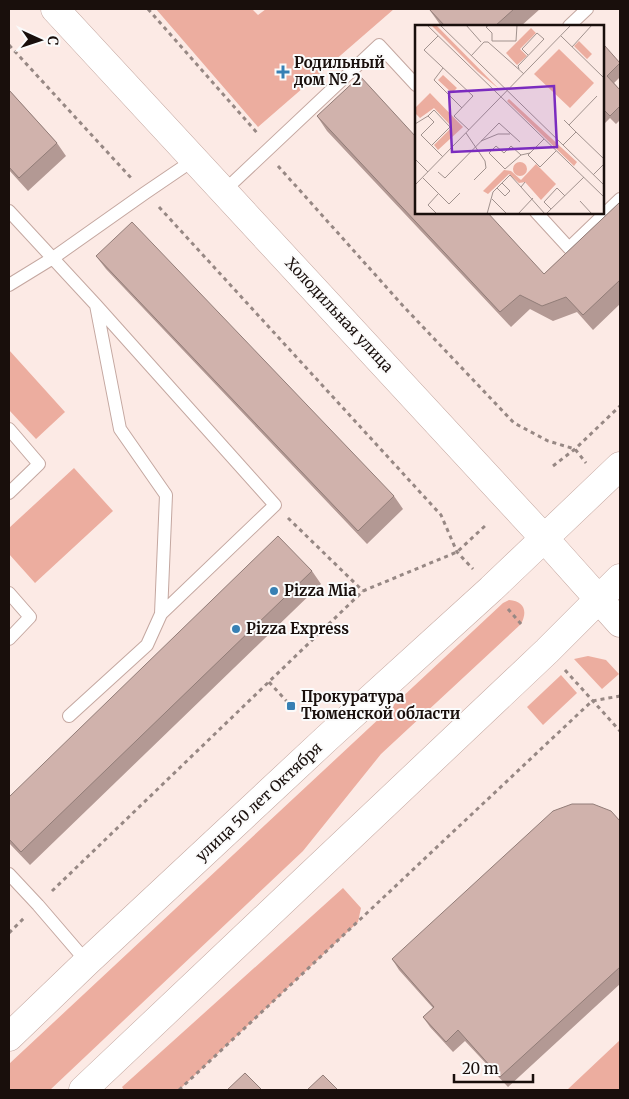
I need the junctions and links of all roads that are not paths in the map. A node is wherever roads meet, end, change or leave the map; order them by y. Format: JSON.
{"nodes":[{"id":1,"x":55,"y":9,"type":"edge"},
{"id":2,"x":587,"y":9,"type":"edge"},
{"id":3,"x":570,"y":25,"type":"edge"},
{"id":4,"x":415,"y":84,"type":"edge"},
{"id":5,"x":195,"y":159,"type":"junction"},
{"id":6,"x":224,"y":191,"type":"junction"},
{"id":7,"x":620,"y":199,"type":"edge"},
{"id":8,"x":9,"y":211,"type":"edge"},
{"id":9,"x":538,"y":214,"type":"edge"},
{"id":10,"x":53,"y":258,"type":"junction"},
{"id":11,"x":9,"y":285,"type":"edge"},
{"id":12,"x":96,"y":305,"type":"junction"},
{"id":13,"x":9,"y":429,"type":"edge"},
{"id":14,"x":620,"y":466,"type":"edge"},
{"id":15,"x":9,"y":493,"type":"edge"},
{"id":16,"x":544,"y":538,"type":"junction"},
{"id":17,"x":620,"y":578,"type":"edge"},
{"id":18,"x":9,"y":593,"type":"edge"},
{"id":19,"x":599,"y":599,"type":"junction"},
{"id":20,"x":161,"y":614,"type":"junction"},
{"id":21,"x":620,"y":623,"type":"edge"},
{"id":22,"x":9,"y":638,"type":"edge"},
{"id":23,"x":69,"y":716,"type":"dead end"},
{"id":24,"x":9,"y":874,"type":"edge"},
{"id":25,"x":87,"y":962,"type":"junction"},
{"id":26,"x":9,"y":1036,"type":"edge"},
{"id":27,"x":83,"y":1090,"type":"edge"}],
"edges":[{"from":1,"to":5,"type":"main road","name":"Холодильная улица"},
{"from":2,"to":3,"type":"lane"},
{"from":4,"to":6,"type":"lane"},
{"from":5,"to":6,"type":"main road","name":"Холодильная улица"},
{"from":5,"to":10,"type":"lane"},
{"from":6,"to":16,"type":"main road","name":"Холодильная улица"},
{"from":7,"to":9,"type":"lane"},
{"from":8,"to":10,"type":"lane"},
{"from":10,"to":11,"type":"lane"},
{"from":10,"to":12,"type":"lane"},
{"from":12,"to":20,"type":"lane"},
{"from":12,"to":20,"type":"lane"},
{"from":13,"to":15,"type":"lane"},
{"from":14,"to":16,"type":"main road","name":"улица 50 лет Октября"},
{"from":16,"to":19,"type":"main road","name":"Холодильная улица"},
{"from":16,"to":25,"type":"main road","name":"улица 50 лет Октября"},
{"from":17,"to":19,"type":"main road"},
{"from":18,"to":22,"type":"lane"},
{"from":19,"to":21,"type":"main road","name":"Холодильная улица"},
{"from":19,"to":27,"type":"main road"},
{"from":20,"to":23,"type":"lane"},
{"from":24,"to":25,"type":"lane"},
{"from":25,"to":26,"type":"main road","name":"улица 50 лет Октября"}]}
